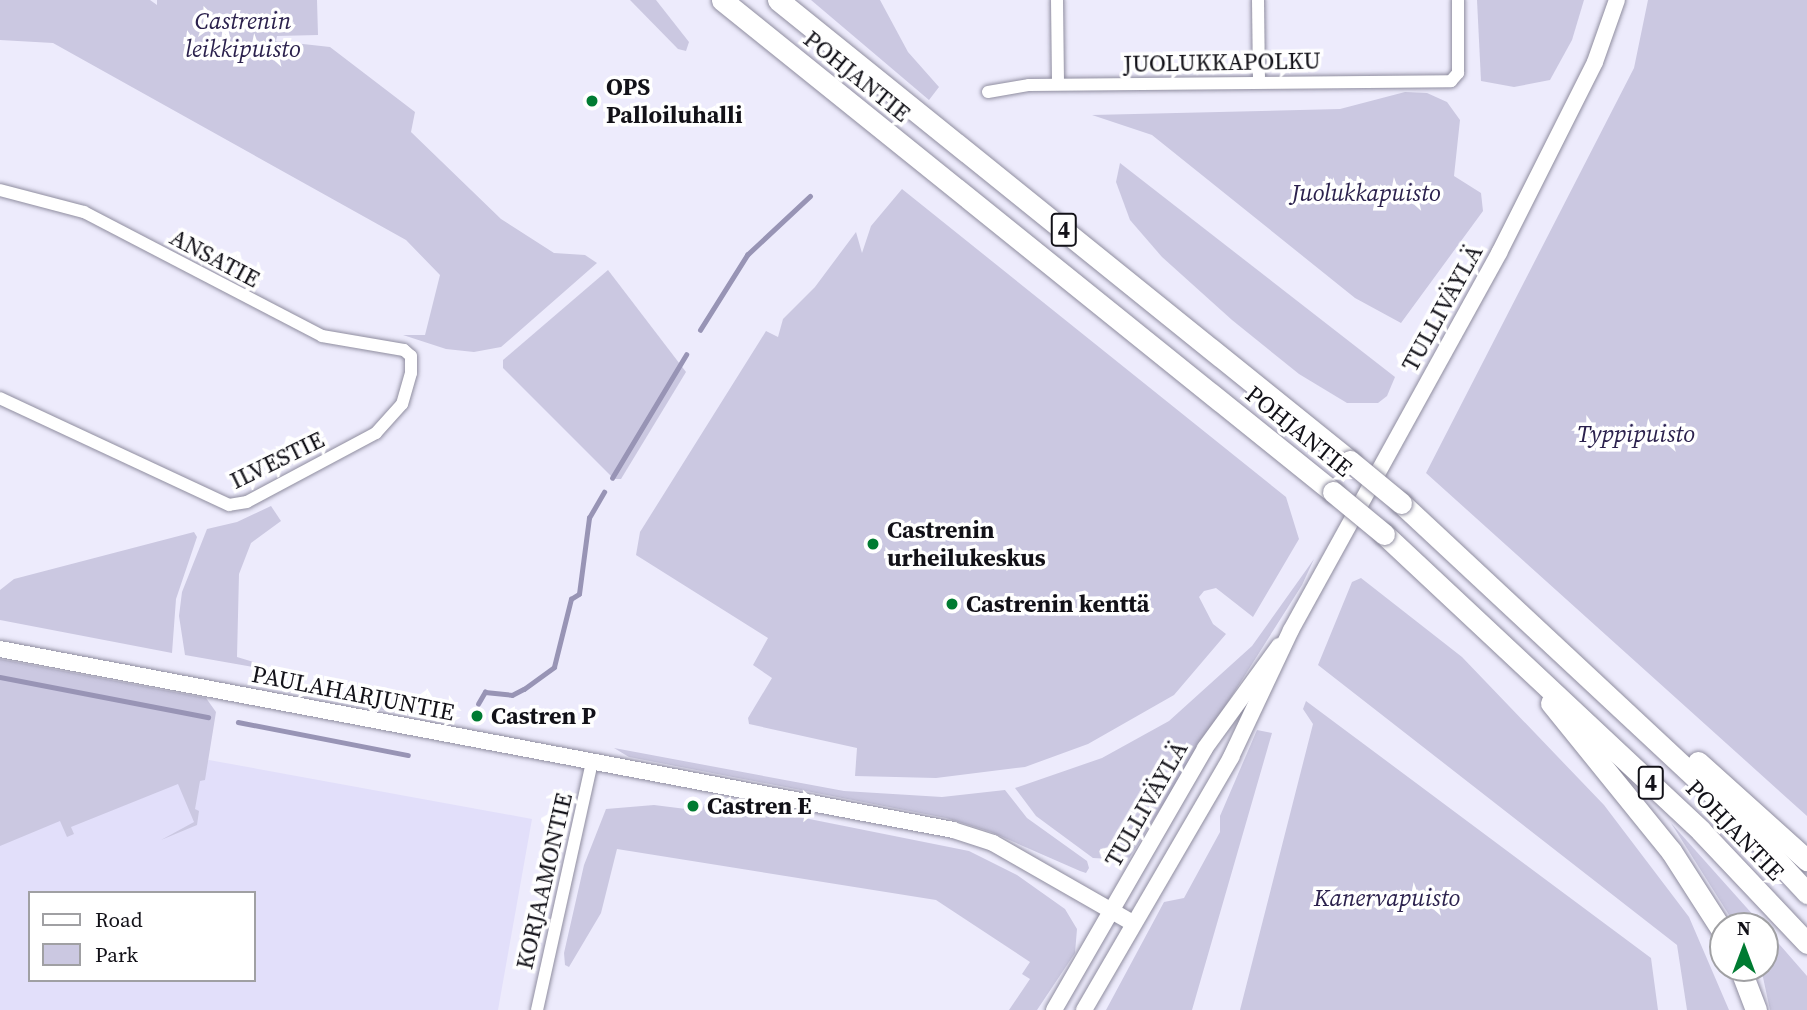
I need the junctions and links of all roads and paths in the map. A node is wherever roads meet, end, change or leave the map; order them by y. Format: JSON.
{"nodes":[{"id":1,"x":722,"y":0,"type":"edge"},
{"id":2,"x":778,"y":0,"type":"edge"},
{"id":3,"x":1057,"y":0,"type":"edge"},
{"id":4,"x":1258,"y":0,"type":"edge"},
{"id":5,"x":1458,"y":0,"type":"edge"},
{"id":6,"x":1617,"y":0,"type":"edge"},
{"id":7,"x":1259,"y":82,"type":"junction"},
{"id":8,"x":1058,"y":84,"type":"junction"},
{"id":9,"x":988,"y":92,"type":"dead end"},
{"id":10,"x":0,"y":190,"type":"edge"},
{"id":11,"x":411,"y":356,"type":"joint"},
{"id":12,"x":0,"y":398,"type":"edge"},
{"id":13,"x":1510,"y":602,"type":"junction"},
{"id":14,"x":1489,"y":628,"type":"junction"},
{"id":15,"x":1291,"y":630,"type":"junction"},
{"id":16,"x":0,"y":649,"type":"edge"},
{"id":17,"x":592,"y":761,"type":"junction"},
{"id":18,"x":1807,"y":860,"type":"edge"},
{"id":19,"x":1807,"y":893,"type":"edge"},
{"id":20,"x":1109,"y":912,"type":"junction"},
{"id":21,"x":1710,"y":912,"type":"edge"},
{"id":22,"x":1131,"y":922,"type":"junction"},
{"id":23,"x":1807,"y":943,"type":"edge"},
{"id":24,"x":1746,"y":982,"type":"edge"},
{"id":25,"x":537,"y":1010,"type":"edge"},
{"id":26,"x":1054,"y":1010,"type":"edge"},
{"id":27,"x":1084,"y":1010,"type":"edge"},
{"id":28,"x":1756,"y":1010,"type":"edge"}],
"edges":[{"from":1,"to":14,"type":"highway","name":"POHJANTIE","number":"4","bridge":true},
{"from":2,"to":13,"type":"highway","name":"POHJANTIE","number":"4","bridge":true},
{"from":3,"to":8,"type":"street"},
{"from":4,"to":7,"type":"street"},
{"from":5,"to":7,"type":"street","name":"JUOLUKKAPOLKU"},
{"from":6,"to":15,"type":"main road","name":"TULLIVÄYLÄ"},
{"from":7,"to":8,"type":"street","name":"JUOLUKKAPOLKU"},
{"from":8,"to":9,"type":"street","name":"JUOLUKKAPOLKU"},
{"from":10,"to":11,"type":"street","name":"ANSATIE"},
{"from":11,"to":12,"type":"street","name":"ILVESTIE"},
{"from":13,"to":18,"type":"highway"},
{"from":13,"to":19,"type":"highway","name":"POHJANTIE","number":"4"},
{"from":14,"to":21,"type":"highway"},
{"from":14,"to":23,"type":"highway","name":"POHJANTIE","number":"4"},
{"from":15,"to":20,"type":"main road","name":"TULLIVÄYLÄ"},
{"from":15,"to":22,"type":"main road","name":"TULLIVÄYLÄ"},
{"from":16,"to":17,"type":"main road","name":"PAULAHARJUNTIE"},
{"from":17,"to":20,"type":"main road","name":"PAULAHARJUNTIE"},
{"from":17,"to":25,"type":"street","name":"KORJAAMONTIE"},
{"from":20,"to":22,"type":"main road","name":"PAULAHARJUNTIE"},
{"from":20,"to":26,"type":"main road","name":"TULLIVÄYLÄ"},
{"from":22,"to":27,"type":"main road","name":"TULLIVÄYLÄ"},
{"from":24,"to":28,"type":"highway"}]}
